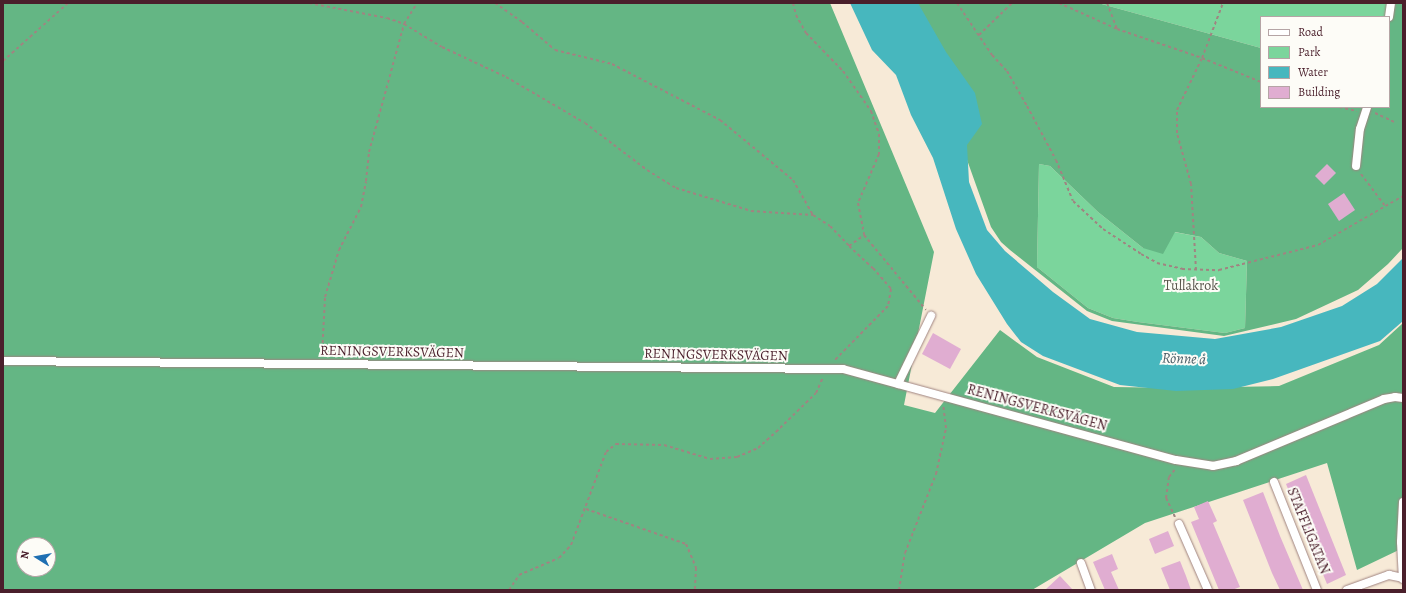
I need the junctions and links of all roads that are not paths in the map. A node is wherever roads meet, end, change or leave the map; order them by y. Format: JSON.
{"nodes":[{"id":1,"x":1391,"y":3,"type":"edge"},
{"id":2,"x":1389,"y":16,"type":"edge"},
{"id":3,"x":1367,"y":108,"type":"edge"},
{"id":4,"x":1356,"y":166,"type":"road end"},
{"id":5,"x":931,"y":316,"type":"road end"},
{"id":6,"x":3,"y":361,"type":"edge"},
{"id":7,"x":898,"y":384,"type":"junction"},
{"id":8,"x":1403,"y":398,"type":"edge"},
{"id":9,"x":1274,"y":482,"type":"dead end"},
{"id":10,"x":1403,"y":502,"type":"edge"},
{"id":11,"x":1179,"y":524,"type":"road end"},
{"id":12,"x":1081,"y":563,"type":"dead end"},
{"id":13,"x":1403,"y":578,"type":"edge"},
{"id":14,"x":1091,"y":590,"type":"edge"},
{"id":15,"x":1208,"y":590,"type":"edge"},
{"id":16,"x":1317,"y":590,"type":"edge"},
{"id":17,"x":1346,"y":590,"type":"edge"}],
"edges":[{"from":1,"to":2,"type":"street"},
{"from":3,"to":4,"type":"street"},
{"from":5,"to":7,"type":"street"},
{"from":6,"to":7,"type":"street","name":"RENINGSVERKSVÄGEN"},
{"from":7,"to":8,"type":"street","name":"RENINGSVERKSVÄGEN"},
{"from":9,"to":16,"type":"street","name":"STAFFLIGATAN"},
{"from":10,"to":13,"type":"street"},
{"from":11,"to":15,"type":"street"},
{"from":12,"to":14,"type":"street"},
{"from":13,"to":17,"type":"street"}]}
